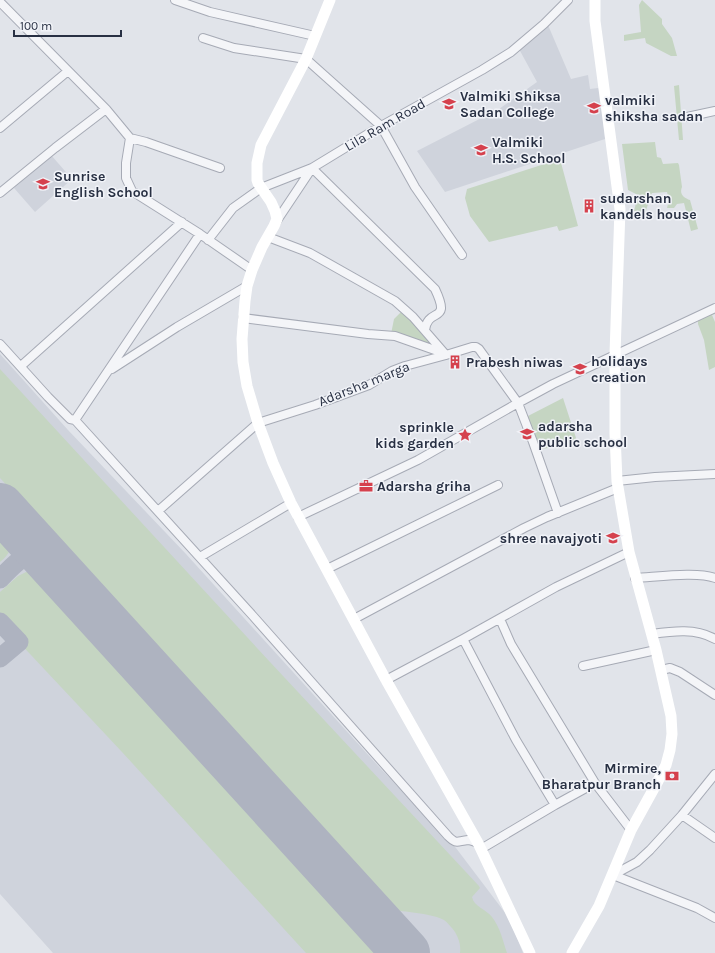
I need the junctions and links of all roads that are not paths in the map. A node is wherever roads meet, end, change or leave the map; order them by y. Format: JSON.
{"nodes":[{"id":1,"x":175,"y":0,"type":"edge"},
{"id":2,"x":330,"y":0,"type":"edge"},
{"id":3,"x":568,"y":0,"type":"edge"},
{"id":4,"x":595,"y":0,"type":"edge"},
{"id":5,"x":0,"y":2,"type":"edge"},
{"id":6,"x":315,"y":36,"type":"junction"},
{"id":7,"x":202,"y":38,"type":"dead end"},
{"id":8,"x":306,"y":59,"type":"junction"},
{"id":9,"x":68,"y":71,"type":"junction"},
{"id":10,"x":106,"y":109,"type":"junction"},
{"id":11,"x":715,"y":111,"type":"edge"},
{"id":12,"x":687,"y":117,"type":"dead end"},
{"id":13,"x":381,"y":126,"type":"junction"},
{"id":14,"x":0,"y":128,"type":"edge"},
{"id":15,"x":130,"y":138,"type":"junction"},
{"id":16,"x":220,"y":168,"type":"dead end"},
{"id":17,"x":312,"y":168,"type":"junction"},
{"id":18,"x":261,"y":188,"type":"junction"},
{"id":19,"x":0,"y":192,"type":"edge"},
{"id":20,"x":182,"y":222,"type":"junction"},
{"id":21,"x":276,"y":222,"type":"junction"},
{"id":22,"x":200,"y":234,"type":"junction"},
{"id":23,"x":268,"y":237,"type":"junction"},
{"id":24,"x":208,"y":240,"type":"junction"},
{"id":25,"x":462,"y":255,"type":"dead end"},
{"id":26,"x":252,"y":270,"type":"junction"},
{"id":27,"x":247,"y":286,"type":"junction"},
{"id":28,"x":715,"y":308,"type":"edge"},
{"id":29,"x":243,"y":318,"type":"junction"},
{"id":30,"x":425,"y":330,"type":"junction"},
{"id":31,"x":0,"y":344,"type":"edge"},
{"id":32,"x":615,"y":354,"type":"junction"},
{"id":33,"x":446,"y":355,"type":"junction"},
{"id":34,"x":21,"y":366,"type":"junction"},
{"id":35,"x":108,"y":372,"type":"junction"},
{"id":36,"x":518,"y":403,"type":"junction"},
{"id":37,"x":75,"y":420,"type":"junction"},
{"id":38,"x":258,"y":423,"type":"junction"},
{"id":39,"x":715,"y":474,"type":"edge"},
{"id":40,"x":618,"y":484,"type":"junction"},
{"id":41,"x":498,"y":485,"type":"dead end"},
{"id":42,"x":291,"y":503,"type":"junction"},
{"id":43,"x":158,"y":511,"type":"junction"},
{"id":44,"x":558,"y":512,"type":"junction"},
{"id":45,"x":298,"y":517,"type":"junction"},
{"id":46,"x":629,"y":552,"type":"junction"},
{"id":47,"x":200,"y":557,"type":"junction"},
{"id":48,"x":327,"y":569,"type":"junction"},
{"id":49,"x":636,"y":578,"type":"junction"},
{"id":50,"x":715,"y":578,"type":"edge"},
{"id":51,"x":354,"y":619,"type":"junction"},
{"id":52,"x":500,"y":619,"type":"junction"},
{"id":53,"x":652,"y":634,"type":"junction"},
{"id":54,"x":463,"y":639,"type":"junction"},
{"id":55,"x":715,"y":639,"type":"edge"},
{"id":56,"x":656,"y":650,"type":"junction"},
{"id":57,"x":583,"y":666,"type":"dead end"},
{"id":58,"x":661,"y":670,"type":"junction"},
{"id":59,"x":386,"y":680,"type":"junction"},
{"id":60,"x":715,"y":695,"type":"edge"},
{"id":61,"x":715,"y":774,"type":"edge"},
{"id":62,"x":595,"y":783,"type":"junction"},
{"id":63,"x":555,"y":805,"type":"junction"},
{"id":64,"x":682,"y":814,"type":"junction"},
{"id":65,"x":630,"y":830,"type":"junction"},
{"id":66,"x":715,"y":838,"type":"edge"},
{"id":67,"x":479,"y":846,"type":"junction"},
{"id":68,"x":612,"y":875,"type":"junction"},
{"id":69,"x":715,"y":918,"type":"edge"},
{"id":70,"x":530,"y":953,"type":"edge"},
{"id":71,"x":572,"y":953,"type":"edge"}],
"edges":[{"from":1,"to":6,"type":"street"},
{"from":2,"to":6,"type":"street"},
{"from":3,"to":13,"type":"street","name":"Lila Ram Road"},
{"from":4,"to":32,"type":"street"},
{"from":5,"to":9,"type":"street"},
{"from":6,"to":8,"type":"street"},
{"from":7,"to":8,"type":"street"},
{"from":8,"to":13,"type":"street"},
{"from":8,"to":18,"type":"street"},
{"from":9,"to":10,"type":"street"},
{"from":9,"to":14,"type":"street"},
{"from":10,"to":15,"type":"street"},
{"from":10,"to":19,"type":"street"},
{"from":11,"to":12,"type":"street"},
{"from":13,"to":17,"type":"street","name":"Lila Ram Road"},
{"from":13,"to":25,"type":"street"},
{"from":15,"to":16,"type":"street"},
{"from":15,"to":20,"type":"street"},
{"from":17,"to":18,"type":"street"},
{"from":17,"to":21,"type":"street","name":"Lila Ram Road"},
{"from":17,"to":30,"type":"street"},
{"from":18,"to":21,"type":"street"},
{"from":18,"to":24,"type":"street"},
{"from":20,"to":22,"type":"street"},
{"from":20,"to":34,"type":"street"},
{"from":21,"to":23,"type":"street"},
{"from":22,"to":24,"type":"street"},
{"from":22,"to":35,"type":"street"},
{"from":23,"to":26,"type":"street"},
{"from":23,"to":30,"type":"street"},
{"from":24,"to":26,"type":"street"},
{"from":26,"to":27,"type":"street"},
{"from":27,"to":29,"type":"street"},
{"from":27,"to":35,"type":"street"},
{"from":28,"to":32,"type":"street"},
{"from":29,"to":33,"type":"street"},
{"from":29,"to":38,"type":"street"},
{"from":30,"to":33,"type":"street"},
{"from":31,"to":34,"type":"street"},
{"from":32,"to":36,"type":"street"},
{"from":32,"to":40,"type":"street"},
{"from":33,"to":36,"type":"street","name":"Adarsha marga"},
{"from":33,"to":38,"type":"street","name":"Adarsha marga"},
{"from":34,"to":37,"type":"street"},
{"from":35,"to":37,"type":"street"},
{"from":36,"to":44,"type":"street","name":"Adarsha marga"},
{"from":36,"to":45,"type":"street"},
{"from":37,"to":43,"type":"street"},
{"from":38,"to":42,"type":"street"},
{"from":38,"to":43,"type":"street"},
{"from":39,"to":40,"type":"street"},
{"from":40,"to":44,"type":"street"},
{"from":40,"to":46,"type":"street"},
{"from":41,"to":48,"type":"street"},
{"from":42,"to":45,"type":"street"},
{"from":42,"to":47,"type":"street"},
{"from":43,"to":47,"type":"street"},
{"from":44,"to":51,"type":"street"},
{"from":45,"to":48,"type":"street"},
{"from":46,"to":49,"type":"street"},
{"from":46,"to":52,"type":"street"},
{"from":47,"to":67,"type":"street"},
{"from":48,"to":51,"type":"street"},
{"from":49,"to":50,"type":"street"},
{"from":49,"to":53,"type":"street"},
{"from":51,"to":59,"type":"street"},
{"from":52,"to":54,"type":"street"},
{"from":52,"to":62,"type":"street"},
{"from":53,"to":55,"type":"street"},
{"from":53,"to":56,"type":"street"},
{"from":54,"to":59,"type":"street"},
{"from":54,"to":63,"type":"street"},
{"from":56,"to":57,"type":"street"},
{"from":56,"to":58,"type":"street"},
{"from":58,"to":60,"type":"street"},
{"from":58,"to":65,"type":"street"},
{"from":59,"to":67,"type":"street"},
{"from":61,"to":64,"type":"street"},
{"from":62,"to":63,"type":"street"},
{"from":62,"to":65,"type":"street"},
{"from":63,"to":67,"type":"street"},
{"from":64,"to":66,"type":"street"},
{"from":64,"to":68,"type":"street"},
{"from":65,"to":68,"type":"street"},
{"from":67,"to":70,"type":"street"},
{"from":68,"to":69,"type":"street"},
{"from":68,"to":71,"type":"street"}]}
